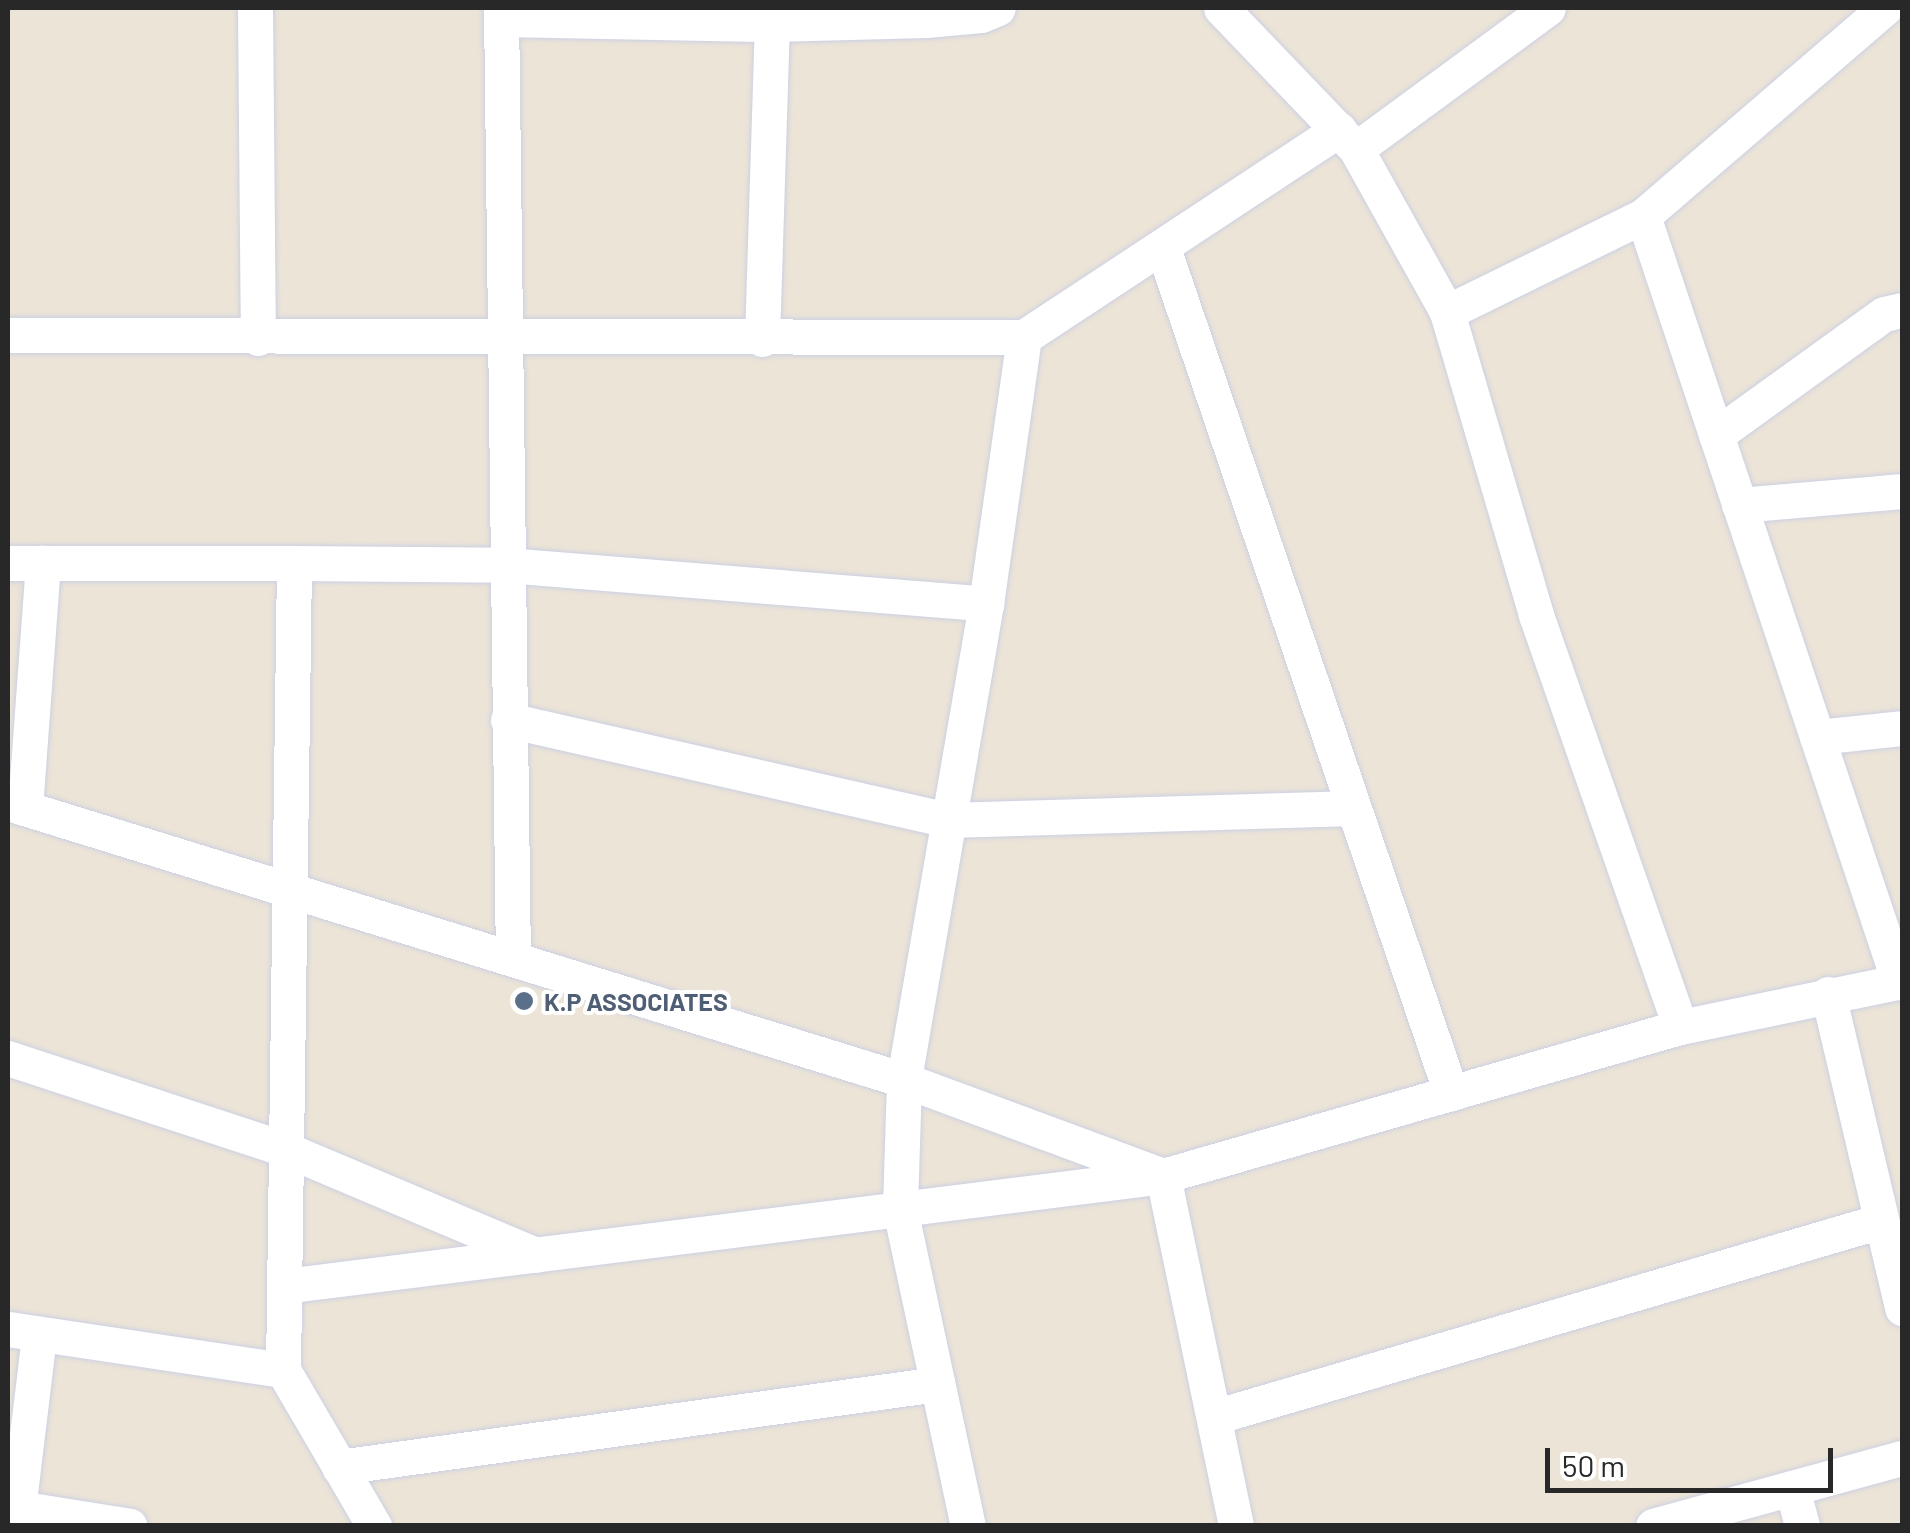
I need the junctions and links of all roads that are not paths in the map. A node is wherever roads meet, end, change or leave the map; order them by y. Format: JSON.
{"nodes":[{"id":1,"x":255,"y":8,"type":"edge"},
{"id":2,"x":998,"y":8,"type":"edge"},
{"id":3,"x":1221,"y":8,"type":"edge"},
{"id":4,"x":1548,"y":8,"type":"edge"},
{"id":5,"x":1885,"y":8,"type":"edge"},
{"id":6,"x":501,"y":13,"type":"edge"},
{"id":7,"x":772,"y":24,"type":"junction"},
{"id":8,"x":1348,"y":139,"type":"junction"},
{"id":9,"x":1642,"y":216,"type":"junction"},
{"id":10,"x":1163,"y":248,"type":"junction"},
{"id":11,"x":1902,"y":310,"type":"edge"},
{"id":12,"x":1447,"y":312,"type":"junction"},
{"id":13,"x":8,"y":335,"type":"edge"},
{"id":14,"x":1024,"y":337,"type":"junction"},
{"id":15,"x":258,"y":338,"type":"junction"},
{"id":16,"x":762,"y":339,"type":"junction"},
{"id":17,"x":504,"y":340,"type":"junction"},
{"id":18,"x":1716,"y":435,"type":"junction"},
{"id":19,"x":1902,"y":491,"type":"edge"},
{"id":20,"x":1739,"y":506,"type":"junction"},
{"id":21,"x":8,"y":563,"type":"edge"},
{"id":22,"x":43,"y":563,"type":"junction"},
{"id":23,"x":294,"y":563,"type":"junction"},
{"id":24,"x":506,"y":565,"type":"junction"},
{"id":25,"x":986,"y":604,"type":"junction"},
{"id":26,"x":508,"y":720,"type":"junction"},
{"id":27,"x":1902,"y":728,"type":"edge"},
{"id":28,"x":1817,"y":737,"type":"junction"},
{"id":29,"x":16,"y":806,"type":"edge"},
{"id":30,"x":1353,"y":808,"type":"junction"},
{"id":31,"x":949,"y":820,"type":"junction"},
{"id":32,"x":285,"y":889,"type":"junction"},
{"id":33,"x":513,"y":959,"type":"junction"},
{"id":34,"x":1901,"y":982,"type":"edge"},
{"id":35,"x":1828,"y":994,"type":"junction"},
{"id":36,"x":1680,"y":1027,"type":"junction"},
{"id":37,"x":8,"y":1058,"type":"edge"},
{"id":38,"x":904,"y":1080,"type":"junction"},
{"id":39,"x":1451,"y":1093,"type":"junction"},
{"id":40,"x":285,"y":1148,"type":"junction"},
{"id":41,"x":1164,"y":1176,"type":"junction"},
{"id":42,"x":900,"y":1209,"type":"junction"},
{"id":43,"x":1881,"y":1221,"type":"junction"},
{"id":44,"x":536,"y":1255,"type":"junction"},
{"id":45,"x":284,"y":1286,"type":"junction"},
{"id":46,"x":1902,"y":1308,"type":"edge"},
{"id":47,"x":23,"y":1332,"type":"edge"},
{"id":48,"x":282,"y":1370,"type":"junction"},
{"id":49,"x":937,"y":1384,"type":"junction"},
{"id":50,"x":1214,"y":1416,"type":"junction"},
{"id":51,"x":1902,"y":1458,"type":"edge"},
{"id":52,"x":338,"y":1467,"type":"junction"},
{"id":53,"x":1792,"y":1488,"type":"junction"},
{"id":54,"x":17,"y":1517,"type":"edge"},
{"id":55,"x":130,"y":1526,"type":"edge"},
{"id":56,"x":374,"y":1526,"type":"edge"},
{"id":57,"x":968,"y":1526,"type":"edge"},
{"id":58,"x":1236,"y":1526,"type":"edge"},
{"id":59,"x":1653,"y":1526,"type":"edge"},
{"id":60,"x":1802,"y":1526,"type":"edge"}],
"edges":[{"from":1,"to":15,"type":"street"},
{"from":2,"to":7,"type":"street"},
{"from":3,"to":8,"type":"street"},
{"from":4,"to":8,"type":"street"},
{"from":5,"to":9,"type":"street"},
{"from":6,"to":7,"type":"street"},
{"from":6,"to":17,"type":"street"},
{"from":7,"to":16,"type":"street"},
{"from":8,"to":10,"type":"street"},
{"from":8,"to":12,"type":"street"},
{"from":9,"to":12,"type":"street"},
{"from":9,"to":18,"type":"street"},
{"from":10,"to":14,"type":"street"},
{"from":10,"to":30,"type":"street"},
{"from":11,"to":18,"type":"street"},
{"from":12,"to":36,"type":"street"},
{"from":13,"to":15,"type":"street"},
{"from":14,"to":16,"type":"street"},
{"from":14,"to":25,"type":"street"},
{"from":15,"to":17,"type":"street"},
{"from":16,"to":17,"type":"street"},
{"from":17,"to":24,"type":"street"},
{"from":18,"to":20,"type":"street"},
{"from":19,"to":20,"type":"street"},
{"from":20,"to":28,"type":"street"},
{"from":21,"to":22,"type":"street"},
{"from":22,"to":23,"type":"street"},
{"from":22,"to":29,"type":"street"},
{"from":23,"to":24,"type":"street"},
{"from":23,"to":32,"type":"street"},
{"from":24,"to":25,"type":"street"},
{"from":24,"to":26,"type":"street"},
{"from":25,"to":31,"type":"street"},
{"from":26,"to":31,"type":"street"},
{"from":26,"to":33,"type":"street"},
{"from":27,"to":28,"type":"street"},
{"from":28,"to":34,"type":"street"},
{"from":29,"to":32,"type":"street"},
{"from":30,"to":31,"type":"street"},
{"from":30,"to":39,"type":"street"},
{"from":31,"to":38,"type":"street"},
{"from":32,"to":33,"type":"street"},
{"from":32,"to":40,"type":"street"},
{"from":33,"to":38,"type":"street"},
{"from":34,"to":35,"type":"street"},
{"from":35,"to":36,"type":"street"},
{"from":35,"to":43,"type":"street"},
{"from":36,"to":39,"type":"street"},
{"from":37,"to":40,"type":"street"},
{"from":38,"to":41,"type":"street"},
{"from":38,"to":42,"type":"street"},
{"from":39,"to":41,"type":"street"},
{"from":40,"to":44,"type":"street"},
{"from":40,"to":45,"type":"street"},
{"from":41,"to":42,"type":"street"},
{"from":41,"to":50,"type":"street"},
{"from":42,"to":44,"type":"street"},
{"from":42,"to":49,"type":"street"},
{"from":43,"to":46,"type":"street"},
{"from":43,"to":50,"type":"street"},
{"from":44,"to":45,"type":"street"},
{"from":45,"to":48,"type":"street"},
{"from":47,"to":48,"type":"street"},
{"from":47,"to":54,"type":"street"},
{"from":48,"to":52,"type":"street"},
{"from":49,"to":52,"type":"street"},
{"from":49,"to":57,"type":"street"},
{"from":50,"to":58,"type":"street"},
{"from":51,"to":53,"type":"street"},
{"from":52,"to":56,"type":"street"},
{"from":53,"to":59,"type":"street"},
{"from":53,"to":60,"type":"street"},
{"from":54,"to":55,"type":"street"}]}
